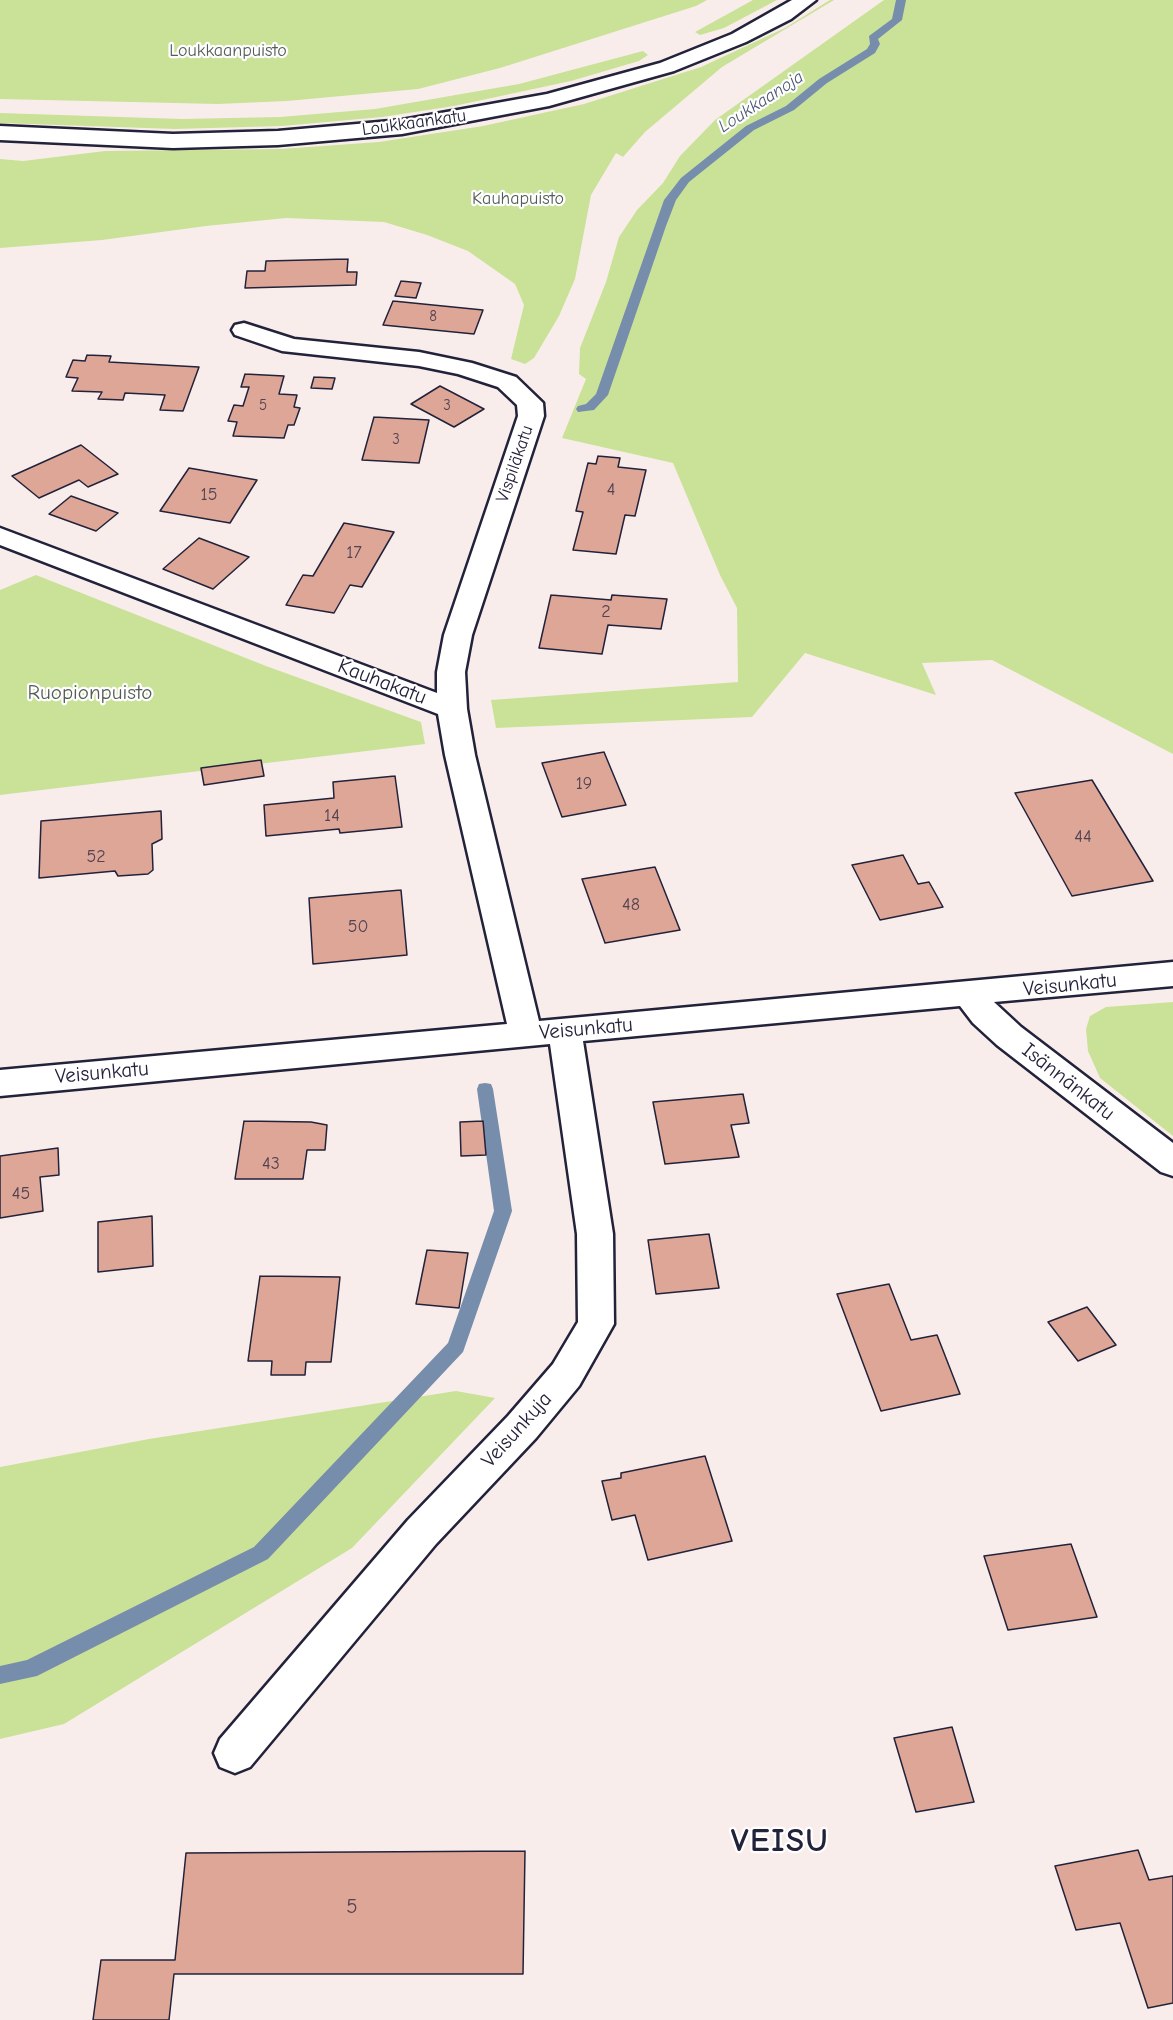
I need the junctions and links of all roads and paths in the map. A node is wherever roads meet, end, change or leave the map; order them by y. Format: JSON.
{"nodes":[{"id":1,"x":806,"y":0,"type":"edge"},
{"id":2,"x":0,"y":133,"type":"edge"},
{"id":3,"x":244,"y":330,"type":"dead end"},
{"id":4,"x":0,"y":536,"type":"edge"},
{"id":5,"x":452,"y":709,"type":"junction"},
{"id":6,"x":1173,"y":974,"type":"edge"},
{"id":7,"x":970,"y":995,"type":"junction"},
{"id":8,"x":564,"y":1030,"type":"junction"},
{"id":9,"x":526,"y":1034,"type":"junction"},
{"id":10,"x":0,"y":1083,"type":"edge"},
{"id":11,"x":1173,"y":1162,"type":"edge"},
{"id":12,"x":235,"y":1753,"type":"dead end"}],
"edges":[{"from":1,"to":2,"type":"street","name":"Loukkaankatu"},
{"from":3,"to":5,"type":"street","name":"Vispiläkatu"},
{"from":4,"to":5,"type":"street","name":"Kauhakatu"},
{"from":5,"to":9,"type":"street","name":"Kauhakatu"},
{"from":6,"to":7,"type":"street","name":"Veisunkatu"},
{"from":7,"to":8,"type":"street","name":"Veisunkatu"},
{"from":7,"to":11,"type":"street","name":"Isännänkatu"},
{"from":8,"to":9,"type":"street","name":"Veisunkatu"},
{"from":8,"to":12,"type":"street","name":"Veisunkuja"},
{"from":9,"to":10,"type":"street","name":"Veisunkatu"}]}
